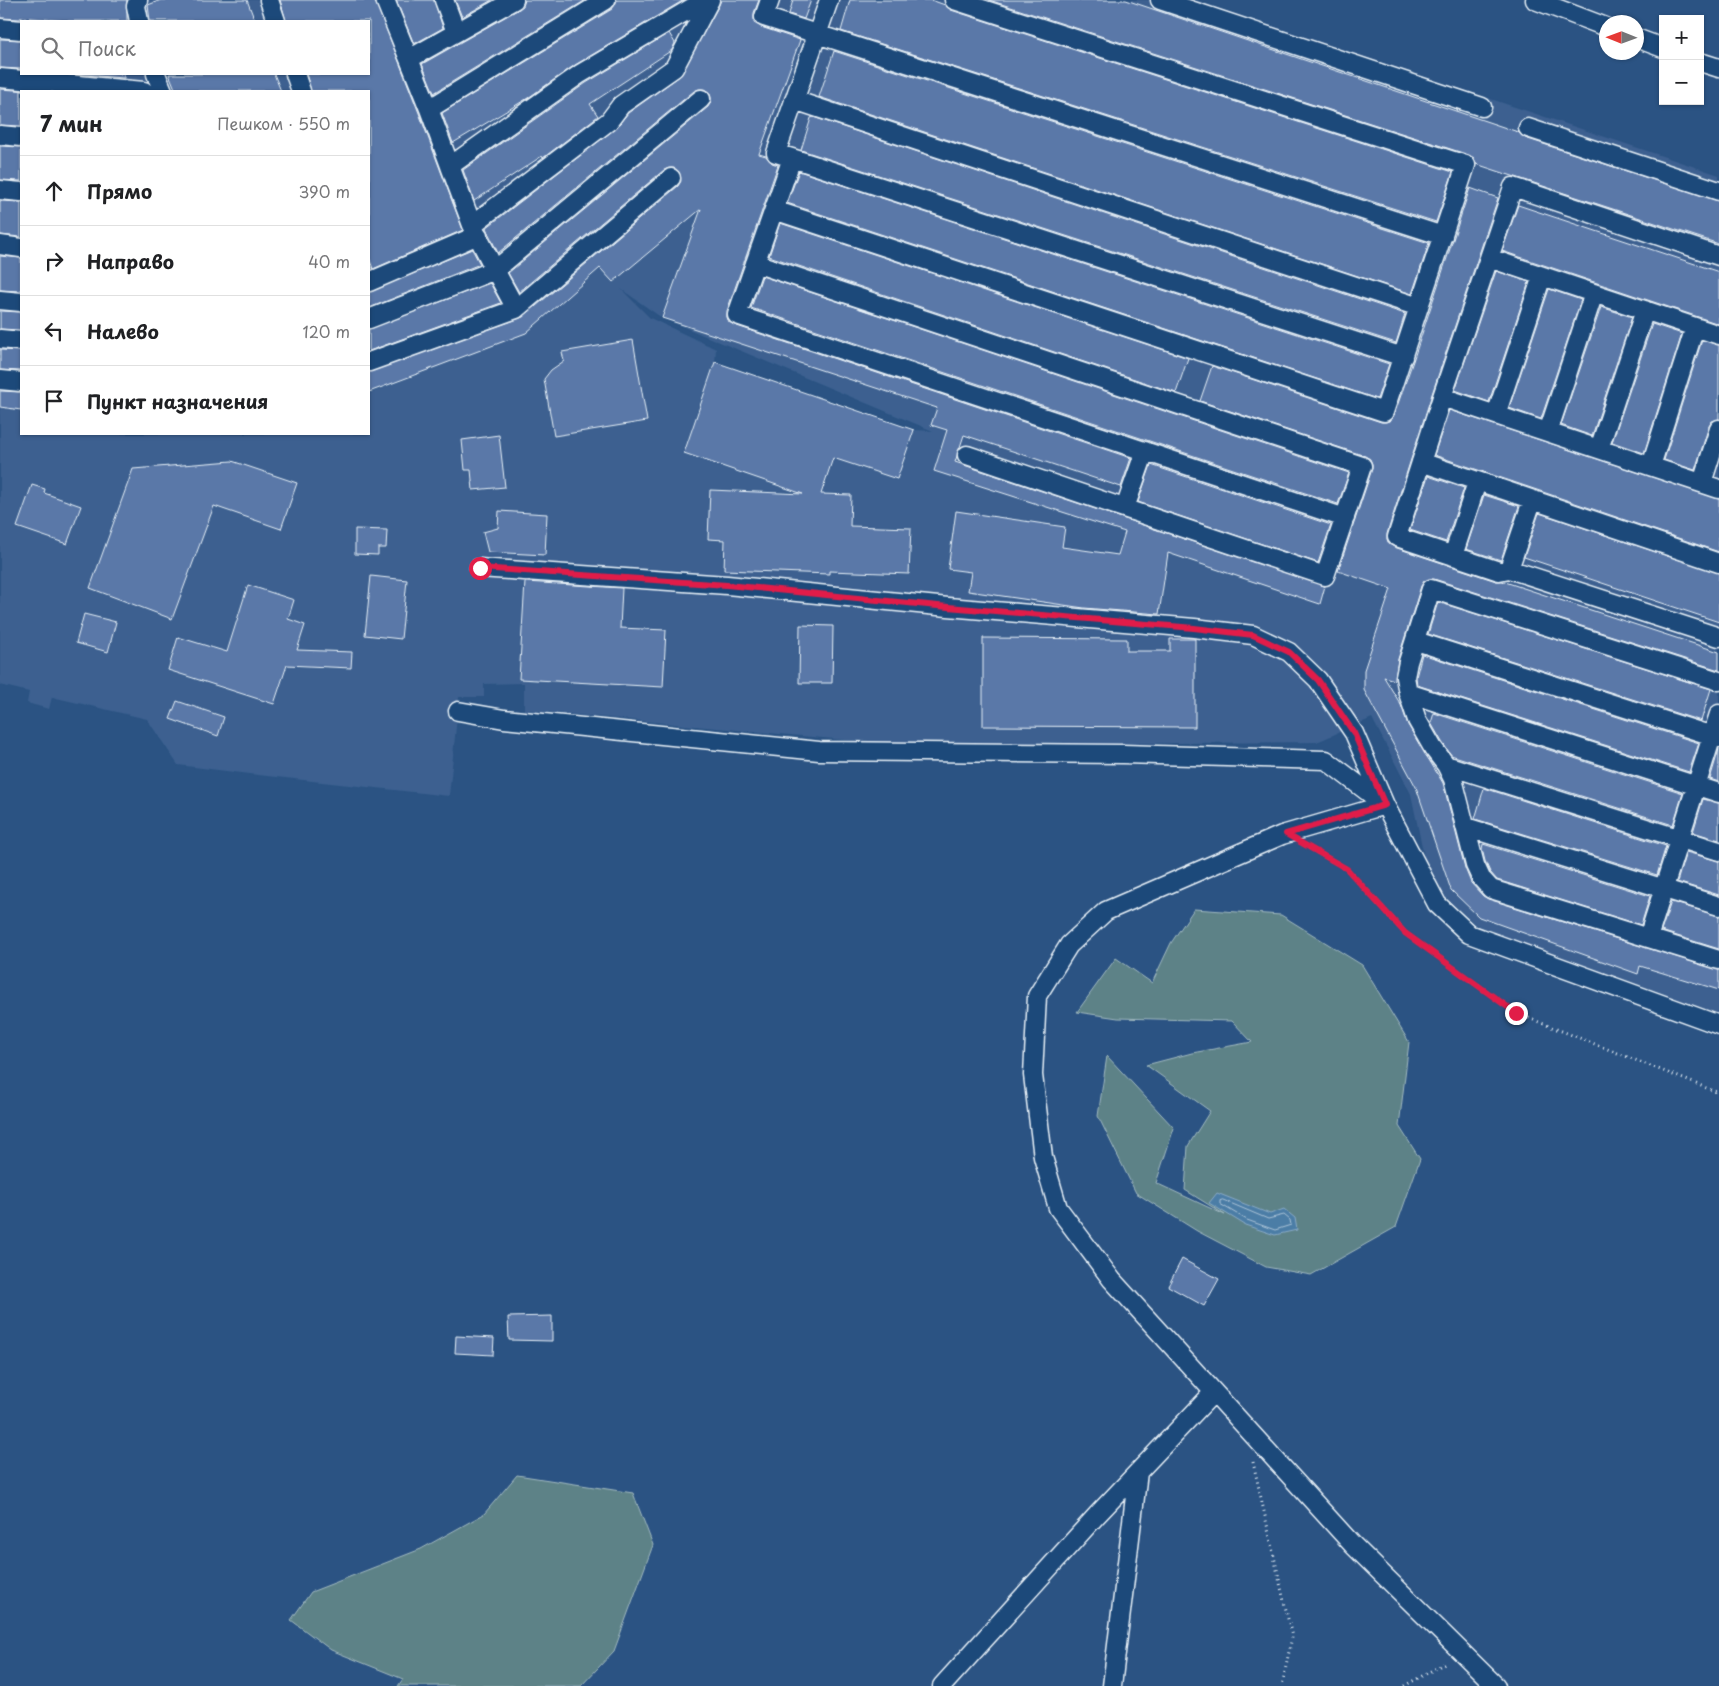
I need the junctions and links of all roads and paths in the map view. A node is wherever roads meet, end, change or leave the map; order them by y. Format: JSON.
{"nodes":[{"id":1,"x":138,"y":0,"type":"edge"},
{"id":2,"x":269,"y":0,"type":"edge"},
{"id":3,"x":385,"y":0,"type":"edge"},
{"id":4,"x":444,"y":0,"type":"edge"},
{"id":5,"x":606,"y":0,"type":"edge"},
{"id":6,"x":705,"y":0,"type":"edge"},
{"id":7,"x":710,"y":0,"type":"edge"},
{"id":8,"x":770,"y":0,"type":"edge"},
{"id":9,"x":829,"y":0,"type":"edge"},
{"id":10,"x":954,"y":0,"type":"edge"},
{"id":11,"x":1160,"y":0,"type":"edge"},
{"id":12,"x":1535,"y":0,"type":"edge"},
{"id":13,"x":506,"y":2,"type":"edge"},
{"id":14,"x":139,"y":20,"type":"edge"},
{"id":15,"x":276,"y":20,"type":"edge"},
{"id":16,"x":1599,"y":24,"type":"edge"},
{"id":17,"x":0,"y":28,"type":"edge"},
{"id":18,"x":20,"y":30,"type":"edge"},
{"id":19,"x":456,"y":32,"type":"junction"},
{"id":20,"x":817,"y":35,"type":"junction"},
{"id":21,"x":1644,"y":41,"type":"edge"},
{"id":22,"x":1659,"y":47,"type":"edge"},
{"id":23,"x":410,"y":58,"type":"junction"},
{"id":24,"x":1704,"y":63,"type":"edge"},
{"id":25,"x":1719,"y":68,"type":"edge"},
{"id":26,"x":156,"y":75,"type":"edge"},
{"id":27,"x":295,"y":75,"type":"edge"},
{"id":28,"x":0,"y":78,"type":"edge"},
{"id":29,"x":133,"y":90,"type":"edge"},
{"id":30,"x":163,"y":90,"type":"edge"},
{"id":31,"x":301,"y":90,"type":"edge"},
{"id":32,"x":701,"y":99,"type":"dead end"},
{"id":33,"x":794,"y":100,"type":"junction"},
{"id":34,"x":1482,"y":108,"type":"dead end"},
{"id":35,"x":429,"y":109,"type":"junction"},
{"id":36,"x":1528,"y":128,"type":"dead end"},
{"id":37,"x":0,"y":135,"type":"edge"},
{"id":38,"x":20,"y":137,"type":"edge"},
{"id":39,"x":792,"y":158,"type":"junction"},
{"id":40,"x":450,"y":166,"type":"junction"},
{"id":41,"x":671,"y":178,"type":"dead end"},
{"id":42,"x":0,"y":190,"type":"edge"},
{"id":43,"x":1719,"y":191,"type":"edge"},
{"id":44,"x":20,"y":192,"type":"edge"},
{"id":45,"x":774,"y":210,"type":"junction"},
{"id":46,"x":475,"y":230,"type":"junction"},
{"id":47,"x":1443,"y":236,"type":"junction"},
{"id":48,"x":0,"y":245,"type":"edge"},
{"id":49,"x":20,"y":248,"type":"edge"},
{"id":50,"x":1719,"y":256,"type":"edge"},
{"id":51,"x":1489,"y":258,"type":"junction"},
{"id":52,"x":755,"y":263,"type":"junction"},
{"id":53,"x":494,"y":270,"type":"junction"},
{"id":54,"x":1542,"y":276,"type":"junction"},
{"id":55,"x":370,"y":282,"type":"edge"},
{"id":56,"x":1594,"y":293,"type":"junction"},
{"id":57,"x":0,"y":300,"type":"edge"},
{"id":58,"x":20,"y":302,"type":"edge"},
{"id":59,"x":1419,"y":307,"type":"junction"},
{"id":60,"x":516,"y":308,"type":"junction"},
{"id":61,"x":1645,"y":310,"type":"junction"},
{"id":62,"x":370,"y":319,"type":"edge"},
{"id":63,"x":1695,"y":327,"type":"junction"},
{"id":64,"x":1719,"y":335,"type":"edge"},
{"id":65,"x":0,"y":339,"type":"edge"},
{"id":66,"x":20,"y":341,"type":"edge"},
{"id":67,"x":1402,"y":357,"type":"junction"},
{"id":68,"x":370,"y":362,"type":"edge"},
{"id":69,"x":0,"y":380,"type":"edge"},
{"id":70,"x":20,"y":382,"type":"edge"},
{"id":71,"x":1442,"y":397,"type":"junction"},
{"id":72,"x":1496,"y":415,"type":"junction"},
{"id":73,"x":1719,"y":430,"type":"edge"},
{"id":74,"x":1548,"y":432,"type":"junction"},
{"id":75,"x":1599,"y":449,"type":"junction"},
{"id":76,"x":1145,"y":451,"type":"junction"},
{"id":77,"x":967,"y":455,"type":"dead end"},
{"id":78,"x":1421,"y":462,"type":"junction"},
{"id":79,"x":1650,"y":466,"type":"junction"},
{"id":80,"x":1477,"y":482,"type":"junction"},
{"id":81,"x":1702,"y":483,"type":"junction"},
{"id":82,"x":1719,"y":489,"type":"edge"},
{"id":83,"x":1532,"y":500,"type":"junction"},
{"id":84,"x":1124,"y":508,"type":"junction"},
{"id":85,"x":1344,"y":518,"type":"junction"},
{"id":86,"x":1453,"y":556,"type":"junction"},
{"id":87,"x":1719,"y":563,"type":"edge"},
{"id":88,"x":480,"y":568,"type":"dead end"},
{"id":89,"x":1509,"y":569,"type":"junction"},
{"id":90,"x":1719,"y":637,"type":"edge"},
{"id":91,"x":1416,"y":640,"type":"junction"},
{"id":92,"x":1719,"y":682,"type":"edge"},
{"id":93,"x":1408,"y":693,"type":"junction"},
{"id":94,"x":458,"y":711,"type":"dead end"},
{"id":95,"x":1719,"y":714,"type":"edge"},
{"id":96,"x":1716,"y":737,"type":"edge"},
{"id":97,"x":1446,"y":765,"type":"junction"},
{"id":98,"x":1697,"y":785,"type":"junction"},
{"id":99,"x":1719,"y":793,"type":"edge"},
{"id":100,"x":1385,"y":805,"type":"junction"},
{"id":101,"x":1466,"y":827,"type":"junction"},
{"id":102,"x":1286,"y":834,"type":"junction"},
{"id":103,"x":1680,"y":838,"type":"junction"},
{"id":104,"x":1719,"y":851,"type":"edge"},
{"id":105,"x":1664,"y":889,"type":"junction"},
{"id":106,"x":1719,"y":906,"type":"edge"},
{"id":107,"x":1648,"y":938,"type":"junction"},
{"id":108,"x":1719,"y":960,"type":"edge"},
{"id":109,"x":1719,"y":1025,"type":"edge"},
{"id":110,"x":1719,"y":1093,"type":"edge"},
{"id":111,"x":1214,"y":1392,"type":"junction"},
{"id":112,"x":1252,"y":1455,"type":"dead end"},
{"id":113,"x":1138,"y":1472,"type":"junction"},
{"id":114,"x":1462,"y":1653,"type":"junction"},
{"id":115,"x":942,"y":1686,"type":"edge"},
{"id":116,"x":1112,"y":1686,"type":"edge"},
{"id":117,"x":1282,"y":1686,"type":"edge"},
{"id":118,"x":1404,"y":1686,"type":"edge"},
{"id":119,"x":1496,"y":1686,"type":"edge"}],
"edges":[{"from":1,"to":14,"type":"lane"},
{"from":2,"to":15,"type":"lane"},
{"from":3,"to":23,"type":"lane"},
{"from":4,"to":19,"type":"lane"},
{"from":5,"to":35,"type":"lane"},
{"from":6,"to":40,"type":"lane"},
{"from":7,"to":46,"type":"lane"},
{"from":8,"to":20,"type":"lane"},
{"from":9,"to":20,"type":"lane"},
{"from":10,"to":47,"type":"lane"},
{"from":11,"to":34,"type":"lane"},
{"from":12,"to":16,"type":"lane"},
{"from":13,"to":19,"type":"lane"},
{"from":17,"to":18,"type":"lane"},
{"from":19,"to":23,"type":"lane"},
{"from":20,"to":33,"type":"lane"},
{"from":20,"to":47,"type":"lane"},
{"from":21,"to":22,"type":"lane"},
{"from":23,"to":35,"type":"lane"},
{"from":24,"to":25,"type":"lane"},
{"from":26,"to":30,"type":"lane"},
{"from":27,"to":31,"type":"lane"},
{"from":28,"to":29,"type":"lane"},
{"from":32,"to":53,"type":"lane"},
{"from":33,"to":39,"type":"lane"},
{"from":33,"to":59,"type":"lane"},
{"from":35,"to":40,"type":"lane"},
{"from":36,"to":43,"type":"lane"},
{"from":37,"to":38,"type":"lane"},
{"from":39,"to":45,"type":"lane"},
{"from":39,"to":67,"type":"lane"},
{"from":40,"to":46,"type":"lane"},
{"from":41,"to":60,"type":"lane"},
{"from":42,"to":44,"type":"lane"},
{"from":45,"to":52,"type":"lane"},
{"from":45,"to":67,"type":"lane"},
{"from":46,"to":53,"type":"lane"},
{"from":46,"to":55,"type":"lane"},
{"from":47,"to":59,"type":"lane"},
{"from":48,"to":49,"type":"lane"},
{"from":50,"to":51,"type":"lane"},
{"from":51,"to":54,"type":"lane"},
{"from":51,"to":71,"type":"lane"},
{"from":52,"to":76,"type":"lane"},
{"from":52,"to":85,"type":"lane"},
{"from":53,"to":60,"type":"lane"},
{"from":53,"to":62,"type":"lane"},
{"from":54,"to":56,"type":"lane"},
{"from":54,"to":72,"type":"lane"},
{"from":56,"to":61,"type":"lane"},
{"from":56,"to":74,"type":"lane"},
{"from":57,"to":58,"type":"lane"},
{"from":59,"to":67,"type":"lane"},
{"from":60,"to":68,"type":"lane"},
{"from":61,"to":63,"type":"lane"},
{"from":61,"to":75,"type":"lane"},
{"from":63,"to":64,"type":"lane"},
{"from":63,"to":79,"type":"lane"},
{"from":65,"to":66,"type":"lane"},
{"from":69,"to":70,"type":"lane"},
{"from":71,"to":72,"type":"lane"},
{"from":71,"to":78,"type":"lane"},
{"from":72,"to":74,"type":"lane"},
{"from":73,"to":81,"type":"lane"},
{"from":74,"to":75,"type":"lane"},
{"from":75,"to":79,"type":"lane"},
{"from":76,"to":84,"type":"lane"},
{"from":76,"to":85,"type":"lane"},
{"from":77,"to":84,"type":"lane"},
{"from":78,"to":80,"type":"lane"},
{"from":78,"to":86,"type":"lane"},
{"from":79,"to":81,"type":"lane"},
{"from":80,"to":83,"type":"lane"},
{"from":80,"to":86,"type":"lane"},
{"from":81,"to":82,"type":"lane"},
{"from":83,"to":87,"type":"lane"},
{"from":83,"to":89,"type":"lane"},
{"from":84,"to":85,"type":"lane"},
{"from":86,"to":89,"type":"lane"},
{"from":88,"to":100,"type":"lane"},
{"from":89,"to":90,"type":"lane"},
{"from":91,"to":92,"type":"lane"},
{"from":91,"to":93,"type":"lane"},
{"from":91,"to":96,"type":"lane"},
{"from":93,"to":97,"type":"lane"},
{"from":93,"to":98,"type":"lane"},
{"from":94,"to":100,"type":"lane"},
{"from":95,"to":96,"type":"lane"},
{"from":96,"to":98,"type":"lane"},
{"from":97,"to":101,"type":"lane"},
{"from":97,"to":103,"type":"lane"},
{"from":98,"to":99,"type":"lane"},
{"from":98,"to":103,"type":"lane"},
{"from":100,"to":102,"type":"lane"},
{"from":100,"to":109,"type":"lane"},
{"from":101,"to":105,"type":"lane"},
{"from":101,"to":107,"type":"lane"},
{"from":102,"to":110,"type":"path"},
{"from":102,"to":111,"type":"lane"},
{"from":103,"to":104,"type":"lane"},
{"from":103,"to":105,"type":"lane"},
{"from":105,"to":106,"type":"lane"},
{"from":105,"to":107,"type":"lane"},
{"from":107,"to":108,"type":"lane"},
{"from":111,"to":113,"type":"lane"},
{"from":111,"to":114,"type":"lane"},
{"from":112,"to":117,"type":"path"},
{"from":113,"to":115,"type":"lane"},
{"from":113,"to":116,"type":"lane"},
{"from":114,"to":118,"type":"path"},
{"from":114,"to":119,"type":"lane"}]}
